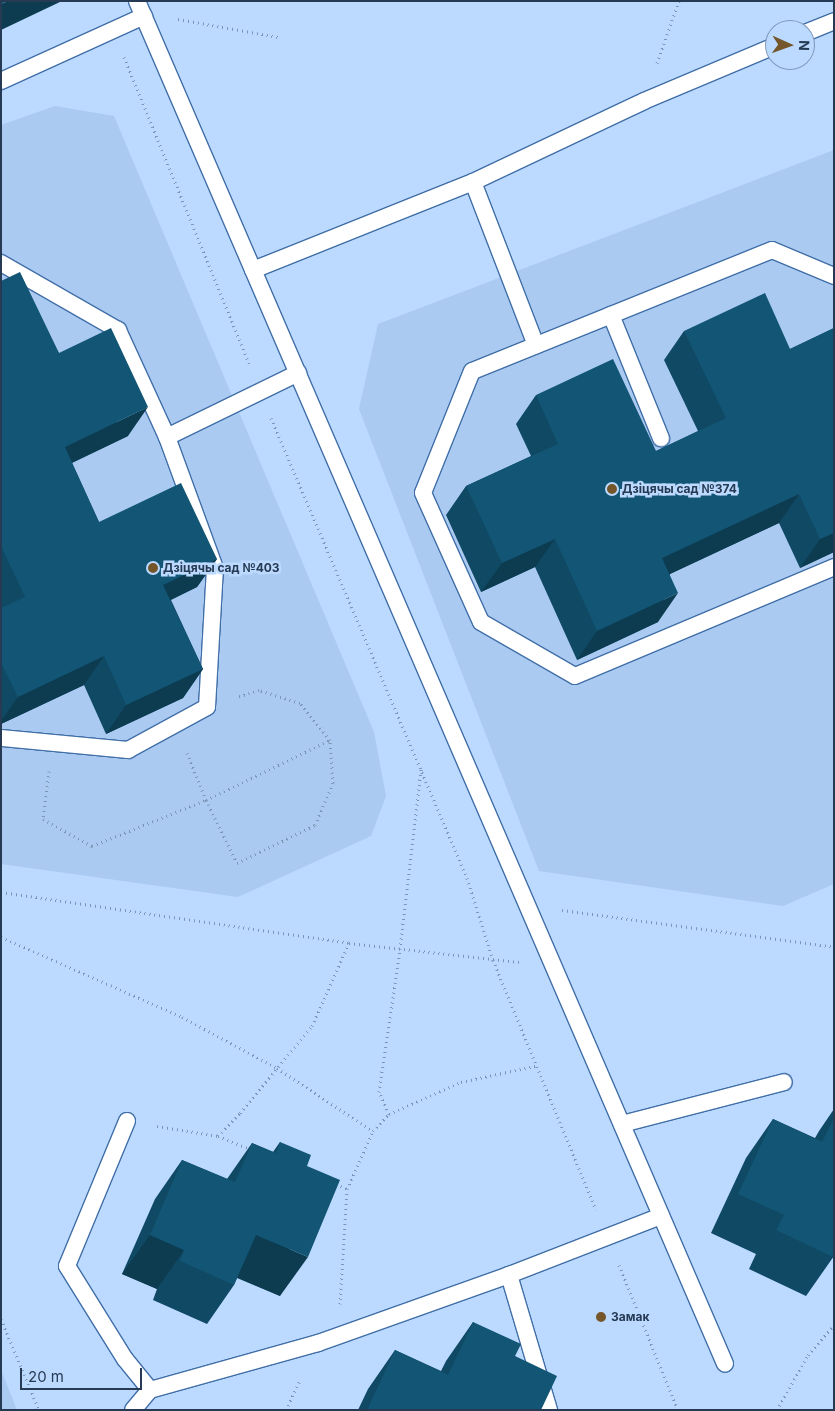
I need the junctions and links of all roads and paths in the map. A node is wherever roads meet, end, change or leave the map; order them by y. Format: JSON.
{"nodes":[{"id":1,"x":679,"y":1,"type":"edge"},
{"id":2,"x":140,"y":8,"type":"edge"},
{"id":3,"x":834,"y":21,"type":"edge"},
{"id":4,"x":815,"y":29,"type":"edge"},
{"id":5,"x":113,"y":30,"type":"junction"},
{"id":6,"x":278,"y":36,"type":"dead end"},
{"id":7,"x":765,"y":50,"type":"edge"},
{"id":8,"x":1,"y":81,"type":"edge"},
{"id":9,"x":644,"y":101,"type":"junction"},
{"id":10,"x":473,"y":182,"type":"junction"},
{"id":11,"x":1,"y":263,"type":"edge"},
{"id":12,"x":253,"y":270,"type":"junction"},
{"id":13,"x":834,"y":276,"type":"edge"},
{"id":14,"x":611,"y":315,"type":"junction"},
{"id":15,"x":536,"y":345,"type":"junction"},
{"id":16,"x":298,"y":373,"type":"junction"},
{"id":17,"x":261,"y":393,"type":"junction"},
{"id":18,"x":167,"y":437,"type":"junction"},
{"id":19,"x":661,"y":438,"type":"dead end"},
{"id":20,"x":834,"y":567,"type":"edge"},
{"id":21,"x":207,"y":707,"type":"junction"},
{"id":22,"x":175,"y":724,"type":"junction"},
{"id":23,"x":1,"y":738,"type":"edge"},
{"id":24,"x":330,"y":740,"type":"junction"},
{"id":25,"x":52,"y":743,"type":"junction"},
{"id":26,"x":422,"y":769,"type":"junction"},
{"id":27,"x":206,"y":800,"type":"junction"},
{"id":28,"x":1,"y":892,"type":"edge"},
{"id":29,"x":527,"y":905,"type":"junction"},
{"id":30,"x":1,"y":937,"type":"edge"},
{"id":31,"x":349,"y":943,"type":"junction"},
{"id":32,"x":834,"y":947,"type":"edge"},
{"id":33,"x":400,"y":949,"type":"junction"},
{"id":34,"x":493,"y":960,"type":"junction"},
{"id":35,"x":552,"y":963,"type":"junction"},
{"id":36,"x":535,"y":1066,"type":"junction"},
{"id":37,"x":277,"y":1068,"type":"junction"},
{"id":38,"x":784,"y":1082,"type":"dead end"},
{"id":39,"x":389,"y":1114,"type":"junction"},
{"id":40,"x":127,"y":1121,"type":"joint"},
{"id":41,"x":622,"y":1124,"type":"junction"},
{"id":42,"x":373,"y":1131,"type":"junction"},
{"id":43,"x":218,"y":1136,"type":"junction"},
{"id":44,"x":261,"y":1153,"type":"edge"},
{"id":45,"x":330,"y":1182,"type":"edge"},
{"id":46,"x":348,"y":1189,"type":"junction"},
{"id":47,"x":662,"y":1216,"type":"junction"},
{"id":48,"x":608,"y":1237,"type":"junction"},
{"id":49,"x":509,"y":1276,"type":"junction"},
{"id":50,"x":1,"y":1319,"type":"edge"},
{"id":51,"x":834,"y":1325,"type":"edge"},
{"id":52,"x":318,"y":1342,"type":"junction"},
{"id":53,"x":725,"y":1364,"type":"dead end"},
{"id":54,"x":150,"y":1390,"type":"junction"},
{"id":55,"x":39,"y":1410,"type":"edge"},
{"id":56,"x":133,"y":1410,"type":"edge"},
{"id":57,"x":286,"y":1410,"type":"edge"},
{"id":58,"x":549,"y":1410,"type":"edge"},
{"id":59,"x":678,"y":1410,"type":"edge"},
{"id":60,"x":777,"y":1410,"type":"edge"}],
"edges":[{"from":1,"to":9,"type":"path"},
{"from":2,"to":5,"type":"lane"},
{"from":2,"to":6,"type":"path"},
{"from":2,"to":12,"type":"lane"},
{"from":3,"to":4,"type":"lane"},
{"from":5,"to":8,"type":"lane"},
{"from":5,"to":17,"type":"path"},
{"from":7,"to":9,"type":"lane"},
{"from":9,"to":10,"type":"lane"},
{"from":10,"to":12,"type":"lane"},
{"from":10,"to":15,"type":"lane"},
{"from":11,"to":18,"type":"lane"},
{"from":12,"to":16,"type":"lane"},
{"from":13,"to":14,"type":"lane"},
{"from":14,"to":15,"type":"lane"},
{"from":14,"to":19,"type":"lane"},
{"from":15,"to":20,"type":"lane"},
{"from":16,"to":17,"type":"lane"},
{"from":16,"to":29,"type":"lane"},
{"from":17,"to":18,"type":"lane"},
{"from":17,"to":26,"type":"path"},
{"from":18,"to":21,"type":"lane"},
{"from":21,"to":22,"type":"lane"},
{"from":21,"to":24,"type":"path"},
{"from":22,"to":25,"type":"lane"},
{"from":22,"to":27,"type":"path"},
{"from":23,"to":25,"type":"lane"},
{"from":24,"to":27,"type":"path"},
{"from":24,"to":27,"type":"path"},
{"from":25,"to":27,"type":"path"},
{"from":26,"to":33,"type":"path"},
{"from":26,"to":34,"type":"path"},
{"from":28,"to":31,"type":"path"},
{"from":29,"to":32,"type":"path"},
{"from":29,"to":35,"type":"lane"},
{"from":30,"to":37,"type":"path"},
{"from":31,"to":33,"type":"path"},
{"from":31,"to":37,"type":"path"},
{"from":33,"to":34,"type":"path"},
{"from":33,"to":39,"type":"path"},
{"from":34,"to":35,"type":"path"},
{"from":34,"to":36,"type":"path"},
{"from":35,"to":41,"type":"lane"},
{"from":36,"to":39,"type":"path"},
{"from":36,"to":48,"type":"path"},
{"from":37,"to":42,"type":"path"},
{"from":37,"to":43,"type":"path"},
{"from":38,"to":41,"type":"lane"},
{"from":39,"to":42,"type":"path"},
{"from":40,"to":43,"type":"path"},
{"from":40,"to":54,"type":"lane"},
{"from":41,"to":47,"type":"lane"},
{"from":42,"to":46,"type":"path"},
{"from":43,"to":44,"type":"path"},
{"from":45,"to":46,"type":"path"},
{"from":46,"to":52,"type":"path"},
{"from":47,"to":48,"type":"lane"},
{"from":47,"to":53,"type":"lane"},
{"from":48,"to":49,"type":"lane"},
{"from":48,"to":59,"type":"path"},
{"from":49,"to":52,"type":"lane"},
{"from":49,"to":58,"type":"lane"},
{"from":50,"to":55,"type":"path"},
{"from":51,"to":60,"type":"path"},
{"from":52,"to":54,"type":"lane"},
{"from":52,"to":57,"type":"path"},
{"from":54,"to":56,"type":"lane"}]}
